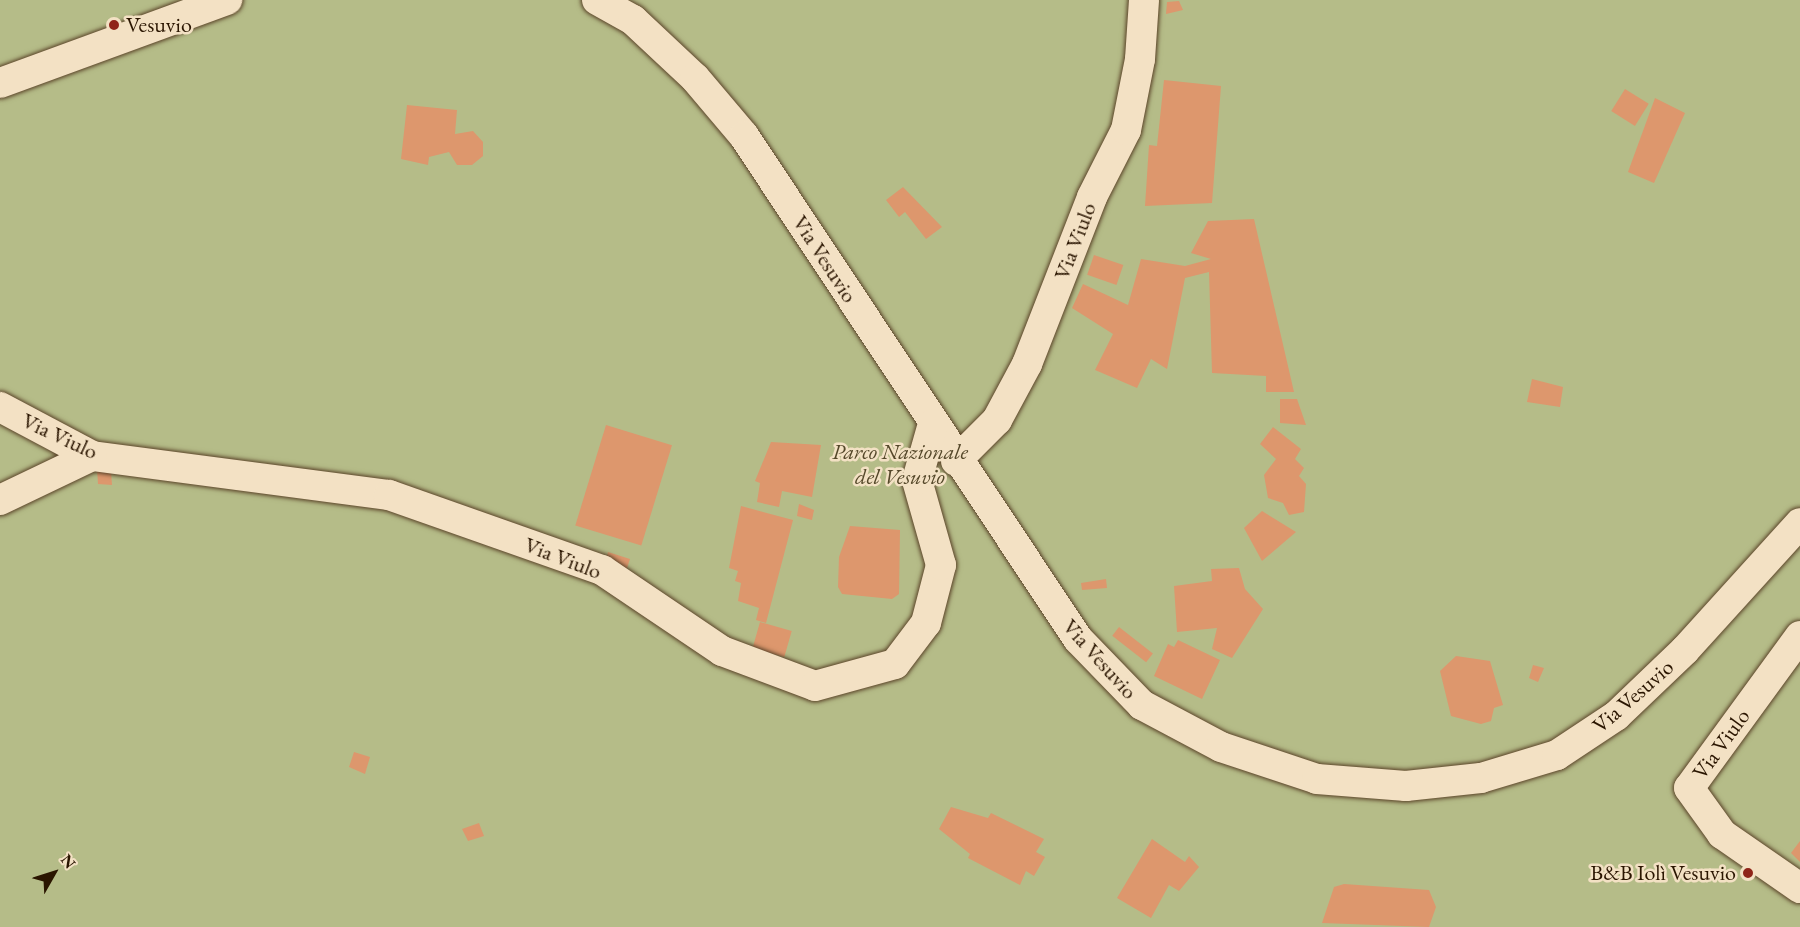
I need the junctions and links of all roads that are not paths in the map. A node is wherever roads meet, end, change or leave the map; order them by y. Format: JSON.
{"nodes":[{"id":1,"x":227,"y":0,"type":"edge"},
{"id":2,"x":597,"y":0,"type":"edge"},
{"id":3,"x":1144,"y":0,"type":"edge"},
{"id":4,"x":0,"y":84,"type":"edge"},
{"id":5,"x":0,"y":407,"type":"edge"},
{"id":6,"x":933,"y":424,"type":"junction"},
{"id":7,"x":92,"y":456,"type":"junction"},
{"id":8,"x":956,"y":461,"type":"junction"},
{"id":9,"x":0,"y":500,"type":"edge"},
{"id":10,"x":1800,"y":523,"type":"edge"},
{"id":11,"x":1800,"y":636,"type":"edge"},
{"id":12,"x":1800,"y":888,"type":"edge"}],
"edges":[{"from":1,"to":4,"type":"street"},
{"from":2,"to":6,"type":"street","name":"Via Vesuvio"},
{"from":3,"to":8,"type":"street","name":"Via Viulo"},
{"from":5,"to":7,"type":"street","name":"Via Viulo"},
{"from":6,"to":7,"type":"street","name":"Via Viulo"},
{"from":6,"to":8,"type":"street","name":"Via Vesuvio"},
{"from":7,"to":9,"type":"street"},
{"from":8,"to":10,"type":"street","name":"Via Vesuvio"},
{"from":11,"to":12,"type":"street","name":"Via Viulo"}]}
